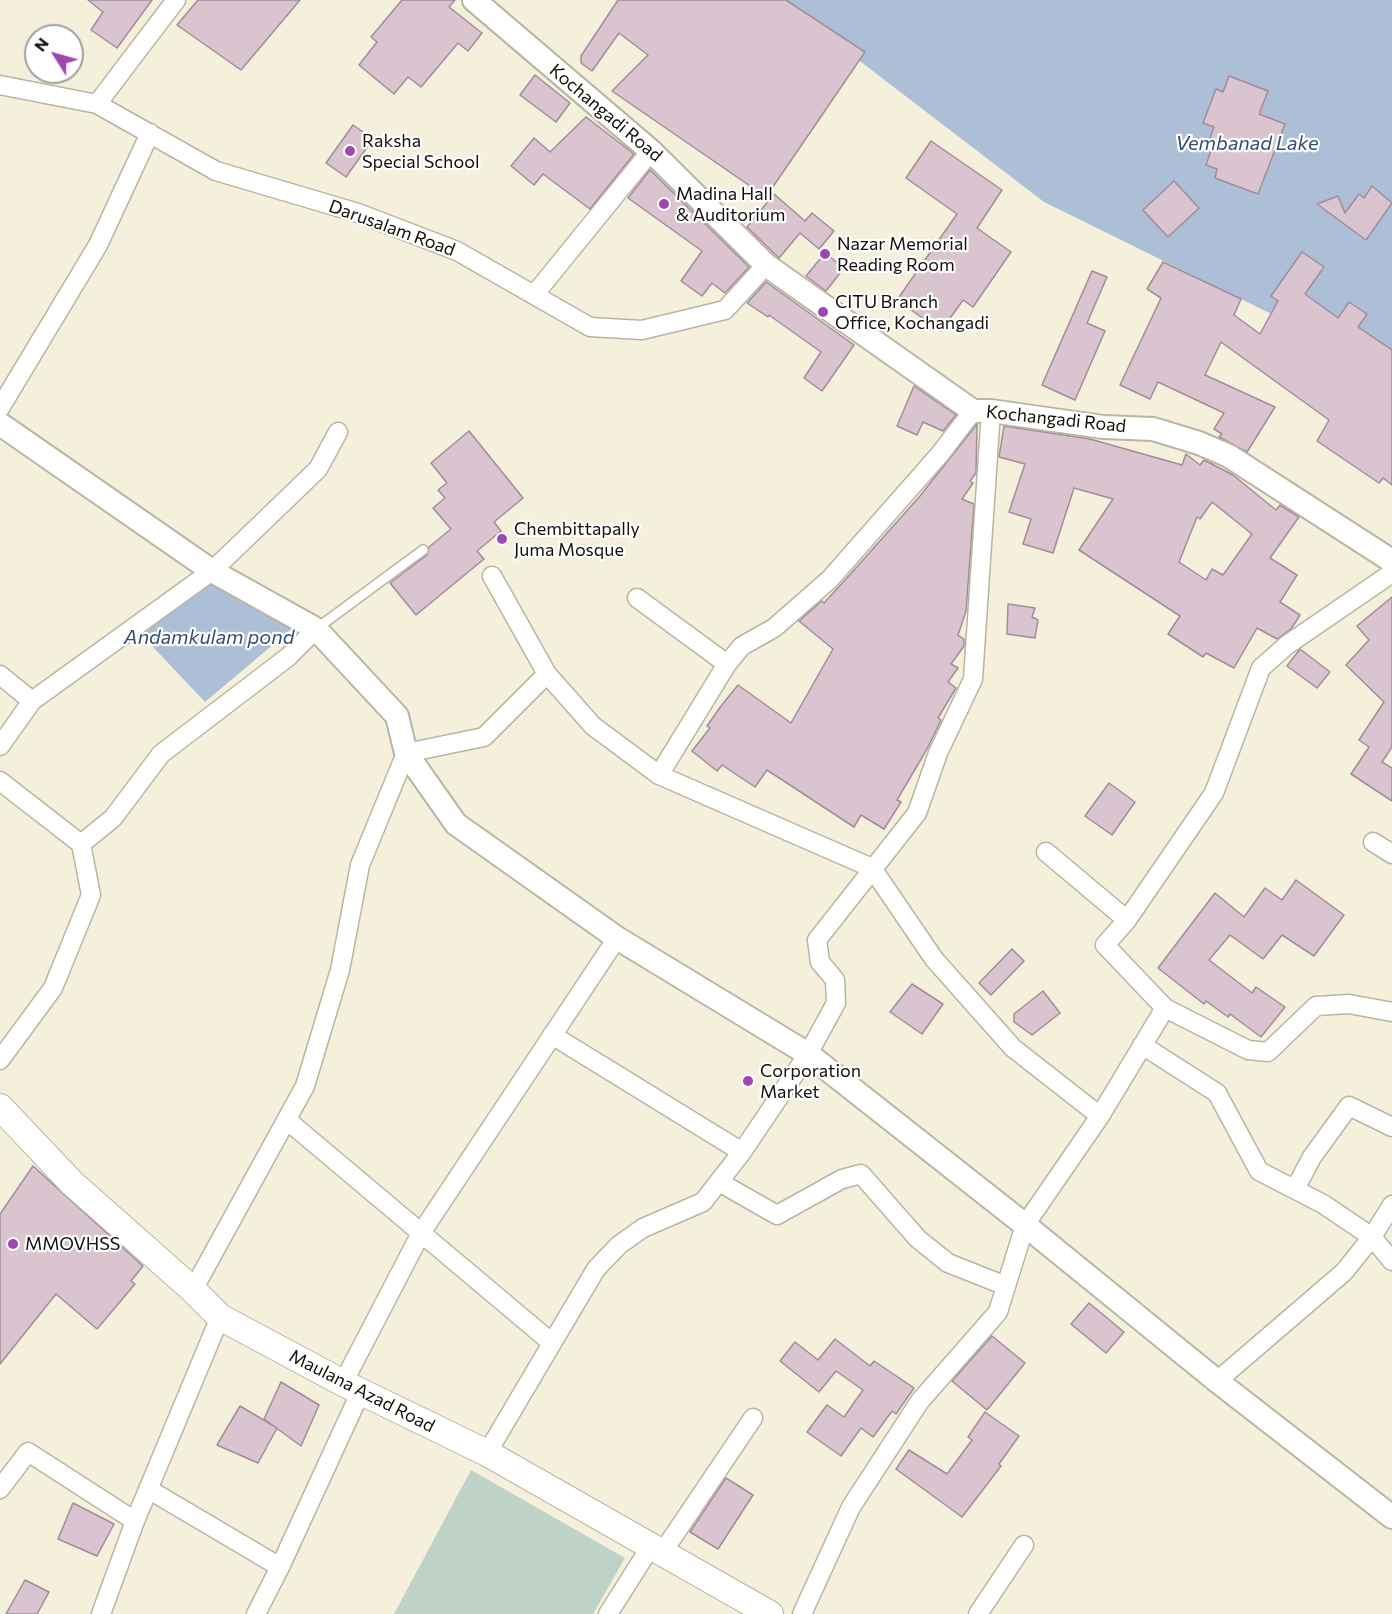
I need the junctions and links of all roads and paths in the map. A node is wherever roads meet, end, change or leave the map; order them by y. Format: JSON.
{"nodes":[{"id":1,"x":176,"y":0,"type":"edge"},
{"id":2,"x":474,"y":0,"type":"edge"},
{"id":3,"x":0,"y":85,"type":"edge"},
{"id":4,"x":97,"y":104,"type":"junction"},
{"id":5,"x":150,"y":133,"type":"junction"},
{"id":6,"x":651,"y":151,"type":"junction"},
{"id":7,"x":766,"y":265,"type":"junction"},
{"id":8,"x":534,"y":295,"type":"junction"},
{"id":9,"x":0,"y":408,"type":"edge"},
{"id":10,"x":982,"y":411,"type":"junction"},
{"id":11,"x":0,"y":424,"type":"edge"},
{"id":12,"x":338,"y":432,"type":"dead end"},
{"id":13,"x":423,"y":550,"type":"dead end"},
{"id":14,"x":1392,"y":561,"type":"edge"},
{"id":15,"x":212,"y":572,"type":"junction"},
{"id":16,"x":1392,"y":573,"type":"edge"},
{"id":17,"x":492,"y":576,"type":"dead end"},
{"id":18,"x":637,"y":598,"type":"dead end"},
{"id":19,"x":316,"y":629,"type":"junction"},
{"id":20,"x":727,"y":664,"type":"junction"},
{"id":21,"x":547,"y":674,"type":"junction"},
{"id":22,"x":0,"y":675,"type":"edge"},
{"id":23,"x":32,"y":701,"type":"junction"},
{"id":24,"x":0,"y":746,"type":"edge"},
{"id":25,"x":406,"y":753,"type":"junction"},
{"id":26,"x":659,"y":775,"type":"junction"},
{"id":27,"x":0,"y":781,"type":"edge"},
{"id":28,"x":1373,"y":842,"type":"dead end"},
{"id":29,"x":81,"y":844,"type":"junction"},
{"id":30,"x":1046,"y":852,"type":"dead end"},
{"id":31,"x":1392,"y":854,"type":"edge"},
{"id":32,"x":872,"y":868,"type":"junction"},
{"id":33,"x":1127,"y":920,"type":"junction"},
{"id":34,"x":617,"y":938,"type":"junction"},
{"id":35,"x":1165,"y":1008,"type":"junction"},
{"id":36,"x":1392,"y":1012,"type":"edge"},
{"id":37,"x":552,"y":1035,"type":"junction"},
{"id":38,"x":1142,"y":1045,"type":"junction"},
{"id":39,"x":808,"y":1054,"type":"junction"},
{"id":40,"x":0,"y":1060,"type":"edge"},
{"id":41,"x":0,"y":1107,"type":"edge"},
{"id":42,"x":1100,"y":1116,"type":"junction"},
{"id":43,"x":288,"y":1121,"type":"junction"},
{"id":44,"x":1392,"y":1127,"type":"edge"},
{"id":45,"x":742,"y":1152,"type":"junction"},
{"id":46,"x":719,"y":1182,"type":"junction"},
{"id":47,"x":1295,"y":1189,"type":"junction"},
{"id":48,"x":1392,"y":1205,"type":"edge"},
{"id":49,"x":1025,"y":1225,"type":"junction"},
{"id":50,"x":421,"y":1233,"type":"junction"},
{"id":51,"x":1372,"y":1237,"type":"junction"},
{"id":52,"x":1392,"y":1261,"type":"edge"},
{"id":53,"x":1006,"y":1286,"type":"junction"},
{"id":54,"x":193,"y":1290,"type":"junction"},
{"id":55,"x":220,"y":1317,"type":"junction"},
{"id":56,"x":552,"y":1343,"type":"junction"},
{"id":57,"x":1217,"y":1381,"type":"junction"},
{"id":58,"x":352,"y":1387,"type":"junction"},
{"id":59,"x":753,"y":1418,"type":"dead end"},
{"id":60,"x":487,"y":1453,"type":"junction"},
{"id":61,"x":0,"y":1489,"type":"edge"},
{"id":62,"x":148,"y":1489,"type":"junction"},
{"id":63,"x":1392,"y":1517,"type":"edge"},
{"id":64,"x":135,"y":1521,"type":"junction"},
{"id":65,"x":1024,"y":1545,"type":"dead end"},
{"id":66,"x":656,"y":1550,"type":"junction"},
{"id":67,"x":280,"y":1567,"type":"junction"},
{"id":68,"x":101,"y":1614,"type":"edge"},
{"id":69,"x":256,"y":1614,"type":"edge"},
{"id":70,"x":608,"y":1614,"type":"edge"},
{"id":71,"x":770,"y":1614,"type":"edge"},
{"id":72,"x":802,"y":1614,"type":"edge"},
{"id":73,"x":978,"y":1614,"type":"edge"}],
"edges":[{"from":1,"to":4,"type":"street"},
{"from":2,"to":6,"type":"street","name":"Kochangadi Road"},
{"from":3,"to":4,"type":"street","name":"Darusalam Road"},
{"from":4,"to":5,"type":"street","name":"Darusalam Road"},
{"from":5,"to":8,"type":"street","name":"Darusalam Road"},
{"from":5,"to":9,"type":"street"},
{"from":6,"to":7,"type":"street","name":"Kochangadi Road"},
{"from":6,"to":8,"type":"street"},
{"from":7,"to":8,"type":"street","name":"Darusalam Road"},
{"from":7,"to":10,"type":"street","name":"Kochangadi Road"},
{"from":10,"to":14,"type":"street","name":"Kochangadi Road"},
{"from":10,"to":20,"type":"street"},
{"from":10,"to":32,"type":"street"},
{"from":11,"to":15,"type":"street"},
{"from":12,"to":15,"type":"street"},
{"from":13,"to":19,"type":"lane"},
{"from":15,"to":19,"type":"street"},
{"from":15,"to":23,"type":"street"},
{"from":16,"to":33,"type":"street"},
{"from":17,"to":21,"type":"street"},
{"from":18,"to":20,"type":"street"},
{"from":19,"to":25,"type":"street"},
{"from":19,"to":29,"type":"street"},
{"from":20,"to":26,"type":"street"},
{"from":21,"to":25,"type":"street"},
{"from":21,"to":26,"type":"street"},
{"from":22,"to":23,"type":"street"},
{"from":23,"to":24,"type":"street"},
{"from":25,"to":34,"type":"street"},
{"from":25,"to":43,"type":"street"},
{"from":26,"to":32,"type":"street"},
{"from":27,"to":29,"type":"street"},
{"from":28,"to":31,"type":"street"},
{"from":29,"to":40,"type":"street"},
{"from":30,"to":33,"type":"street"},
{"from":32,"to":39,"type":"street"},
{"from":32,"to":42,"type":"street"},
{"from":33,"to":35,"type":"street"},
{"from":34,"to":37,"type":"street"},
{"from":34,"to":39,"type":"street"},
{"from":35,"to":36,"type":"street"},
{"from":35,"to":38,"type":"street"},
{"from":37,"to":45,"type":"street"},
{"from":37,"to":50,"type":"street"},
{"from":38,"to":42,"type":"street"},
{"from":38,"to":47,"type":"street"},
{"from":39,"to":45,"type":"street"},
{"from":39,"to":49,"type":"street"},
{"from":41,"to":54,"type":"main road","name":"Maulana Azad Road"},
{"from":42,"to":49,"type":"street"},
{"from":43,"to":50,"type":"street"},
{"from":43,"to":54,"type":"street"},
{"from":44,"to":47,"type":"street"},
{"from":45,"to":46,"type":"street"},
{"from":46,"to":53,"type":"street"},
{"from":46,"to":56,"type":"street"},
{"from":47,"to":51,"type":"street"},
{"from":48,"to":51,"type":"street"},
{"from":49,"to":53,"type":"street"},
{"from":49,"to":57,"type":"street"},
{"from":50,"to":56,"type":"street"},
{"from":50,"to":58,"type":"street"},
{"from":51,"to":52,"type":"street"},
{"from":51,"to":57,"type":"street"},
{"from":53,"to":72,"type":"street"},
{"from":54,"to":55,"type":"main road","name":"Maulana Azad Road"},
{"from":55,"to":58,"type":"main road","name":"Maulana Azad Road"},
{"from":55,"to":62,"type":"street"},
{"from":56,"to":60,"type":"street"},
{"from":57,"to":63,"type":"street"},
{"from":58,"to":60,"type":"main road","name":"Maulana Azad Road"},
{"from":58,"to":67,"type":"street"},
{"from":59,"to":66,"type":"street"},
{"from":60,"to":66,"type":"main road","name":"Maulana Azad Road"},
{"from":61,"to":64,"type":"street"},
{"from":62,"to":64,"type":"street"},
{"from":62,"to":67,"type":"street"},
{"from":64,"to":68,"type":"street"},
{"from":65,"to":73,"type":"street"},
{"from":66,"to":70,"type":"street"},
{"from":66,"to":71,"type":"main road","name":"Maulana Azad Road"},
{"from":67,"to":69,"type":"street"}]}
